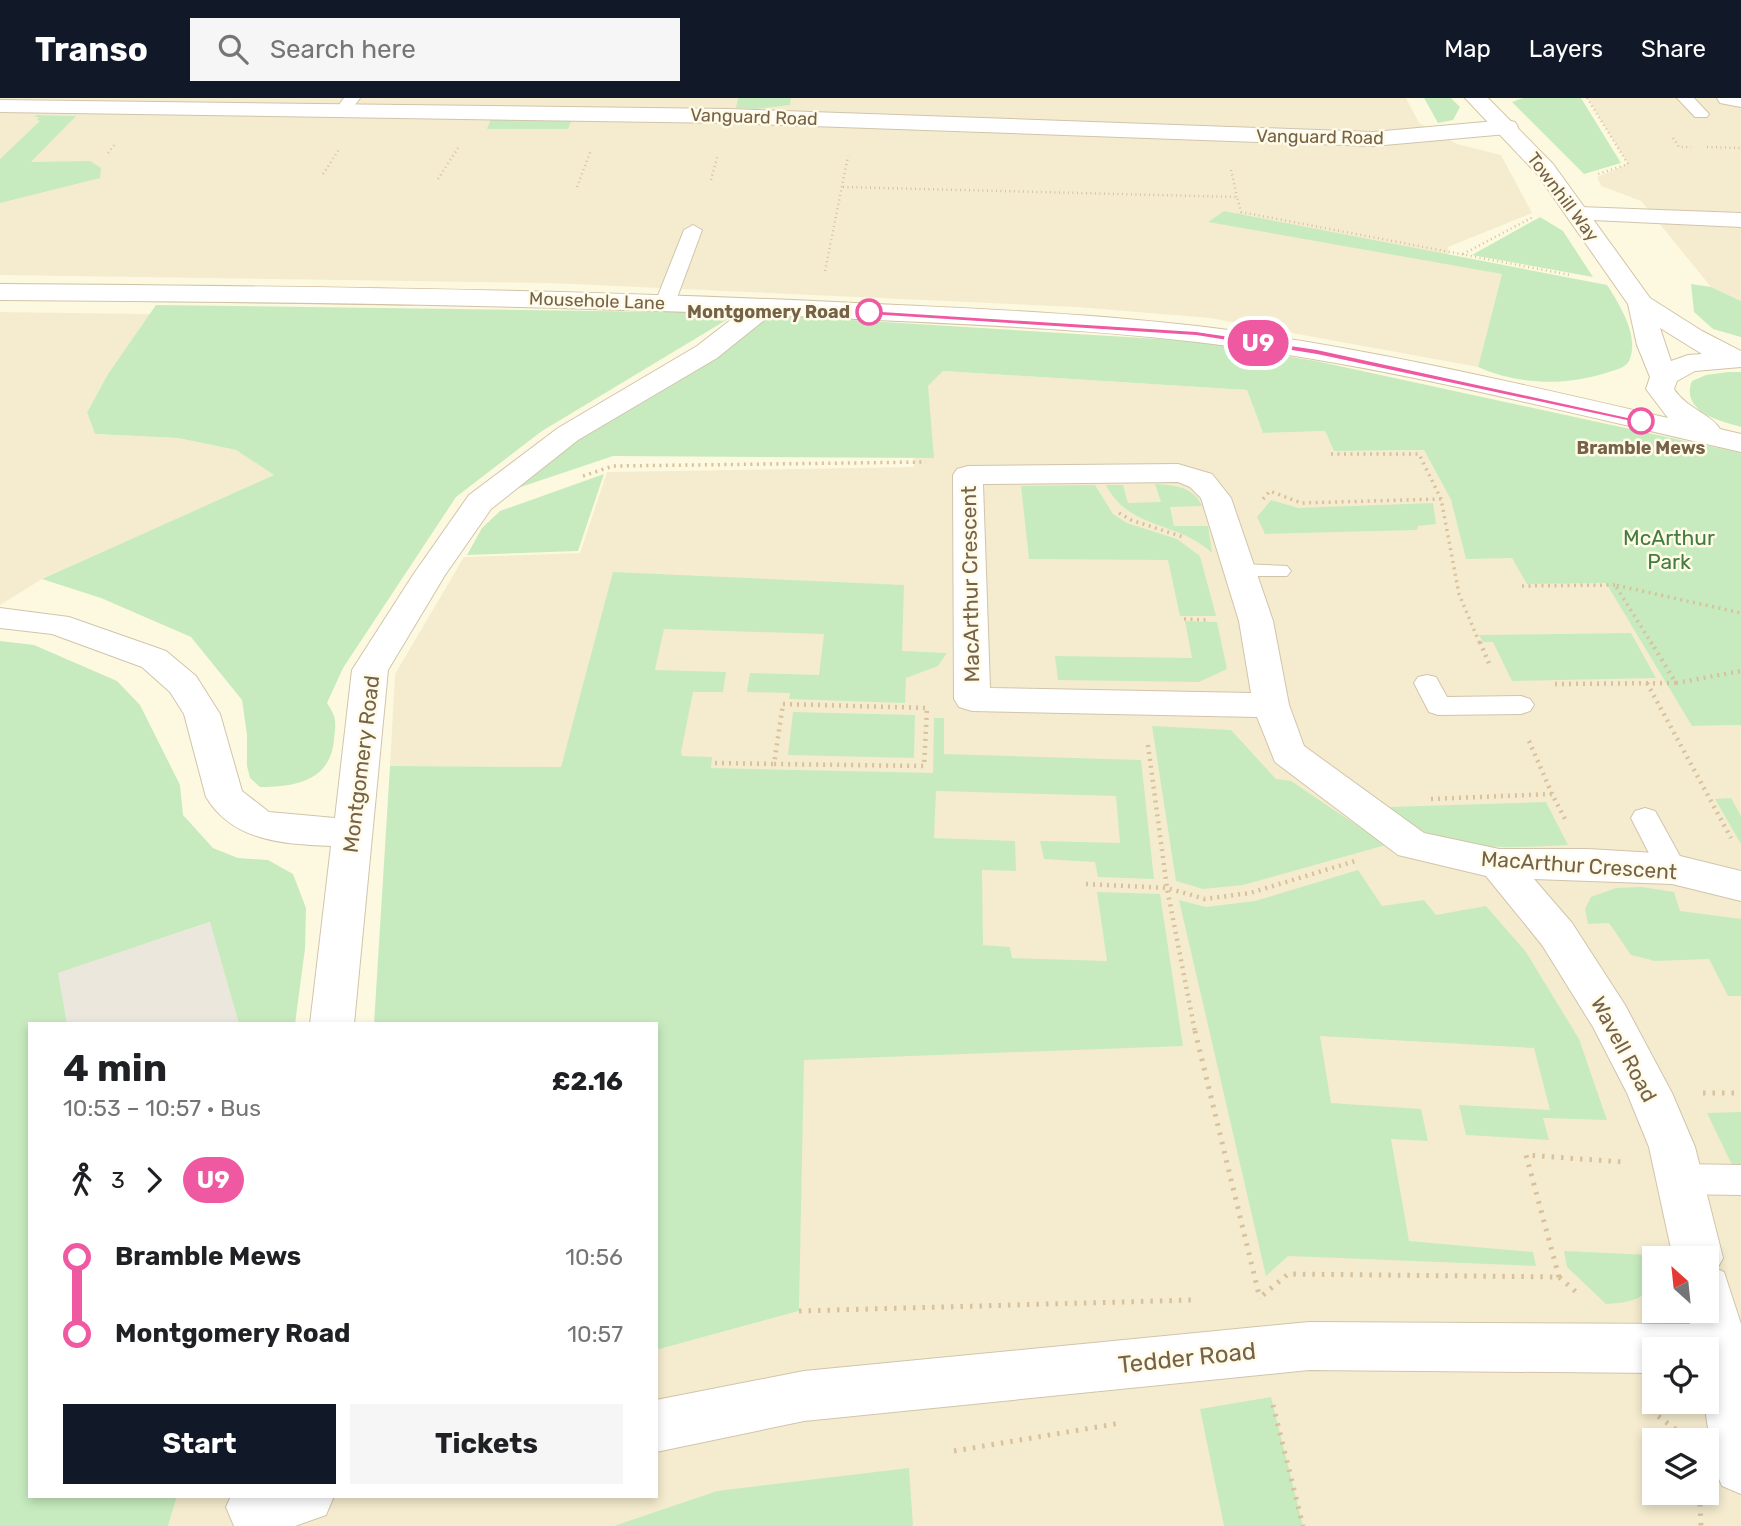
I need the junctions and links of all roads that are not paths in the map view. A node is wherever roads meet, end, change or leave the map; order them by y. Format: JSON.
{"nodes":[{"id":1,"x":1476,"y":98,"type":"edge"},
{"id":2,"x":1685,"y":98,"type":"edge"},
{"id":3,"x":1730,"y":98,"type":"edge"},
{"id":4,"x":1741,"y":101,"type":"edge"},
{"id":5,"x":18,"y":103,"type":"edge"},
{"id":6,"x":348,"y":104,"type":"edge"},
{"id":7,"x":1701,"y":114,"type":"dead end"},
{"id":8,"x":1507,"y":127,"type":"junction"},
{"id":9,"x":1579,"y":214,"type":"junction"},
{"id":10,"x":1741,"y":220,"type":"edge"},
{"id":11,"x":693,"y":230,"type":"dead end"},
{"id":12,"x":0,"y":292,"type":"edge"},
{"id":13,"x":1633,"y":293,"type":"junction"},
{"id":14,"x":665,"y":303,"type":"junction"},
{"id":15,"x":764,"y":307,"type":"junction"},
{"id":16,"x":1736,"y":358,"type":"edge"},
{"id":17,"x":1662,"y":383,"type":"junction"},
{"id":18,"x":1564,"y":403,"type":"junction"},
{"id":19,"x":1741,"y":442,"type":"edge"},
{"id":20,"x":1241,"y":571,"type":"junction"},
{"id":21,"x":1279,"y":571,"type":"dead end"},
{"id":22,"x":0,"y":618,"type":"edge"},
{"id":23,"x":1427,"y":683,"type":"dead end"},
{"id":24,"x":1271,"y":705,"type":"junction"},
{"id":25,"x":1521,"y":705,"type":"dead end"},
{"id":26,"x":1645,"y":818,"type":"dead end"},
{"id":27,"x":352,"y":833,"type":"junction"},
{"id":28,"x":1499,"y":864,"type":"junction"},
{"id":29,"x":1672,"y":869,"type":"junction"},
{"id":30,"x":1741,"y":886,"type":"edge"},
{"id":31,"x":332,"y":1022,"type":"edge"},
{"id":32,"x":1677,"y":1172,"type":"junction"},
{"id":33,"x":1741,"y":1180,"type":"edge"},
{"id":34,"x":1696,"y":1246,"type":"edge"},
{"id":35,"x":1715,"y":1323,"type":"edge"},
{"id":36,"x":1722,"y":1349,"type":"junction"},
{"id":37,"x":658,"y":1426,"type":"edge"},
{"id":38,"x":1741,"y":1468,"type":"edge"},
{"id":39,"x":299,"y":1498,"type":"edge"},
{"id":40,"x":253,"y":1510,"type":"edge"}],
"edges":[{"from":1,"to":8,"type":"street","name":"Townhill Way"},
{"from":2,"to":7,"type":"lane"},
{"from":3,"to":4,"type":"street"},
{"from":5,"to":6,"type":"street","name":"Vanguard Road"},
{"from":6,"to":8,"type":"street","name":"Vanguard Road"},
{"from":8,"to":9,"type":"street","name":"Townhill Way"},
{"from":9,"to":10,"type":"street"},
{"from":9,"to":13,"type":"street","name":"Townhill Way"},
{"from":11,"to":14,"type":"lane"},
{"from":12,"to":14,"type":"street","name":"Mousehole Lane"},
{"from":13,"to":16,"type":"street","name":"Townhill Way"},
{"from":13,"to":17,"type":"street","name":"Townhill Way"},
{"from":14,"to":15,"type":"street","name":"Mousehole Lane"},
{"from":15,"to":18,"type":"street","name":"Mousehole Lane"},
{"from":15,"to":27,"type":"street","name":"Montgomery Road"},
{"from":16,"to":17,"type":"street","name":"Mousehole Lane"},
{"from":17,"to":18,"type":"street","name":"Mousehole Lane"},
{"from":17,"to":19,"type":"street","name":"Townhill Way"},
{"from":18,"to":19,"type":"street","name":"Mousehole Lane"},
{"from":20,"to":21,"type":"lane"},
{"from":20,"to":24,"type":"street","name":"MacArthur Crescent"},
{"from":20,"to":24,"type":"street","name":"MacArthur Crescent"},
{"from":22,"to":27,"type":"street"},
{"from":23,"to":25,"type":"lane"},
{"from":24,"to":28,"type":"street","name":"MacArthur Crescent"},
{"from":26,"to":29,"type":"lane"},
{"from":27,"to":31,"type":"street","name":"Montgomery Road"},
{"from":28,"to":29,"type":"street","name":"MacArthur Crescent"},
{"from":28,"to":32,"type":"street","name":"Wavell Road"},
{"from":29,"to":30,"type":"street","name":"MacArthur Crescent"},
{"from":32,"to":33,"type":"lane"},
{"from":32,"to":34,"type":"street","name":"Wavell Road"},
{"from":35,"to":36,"type":"street"},
{"from":36,"to":37,"type":"street","name":"Tedder Road"},
{"from":36,"to":38,"type":"street"},
{"from":39,"to":40,"type":"street"}]}
